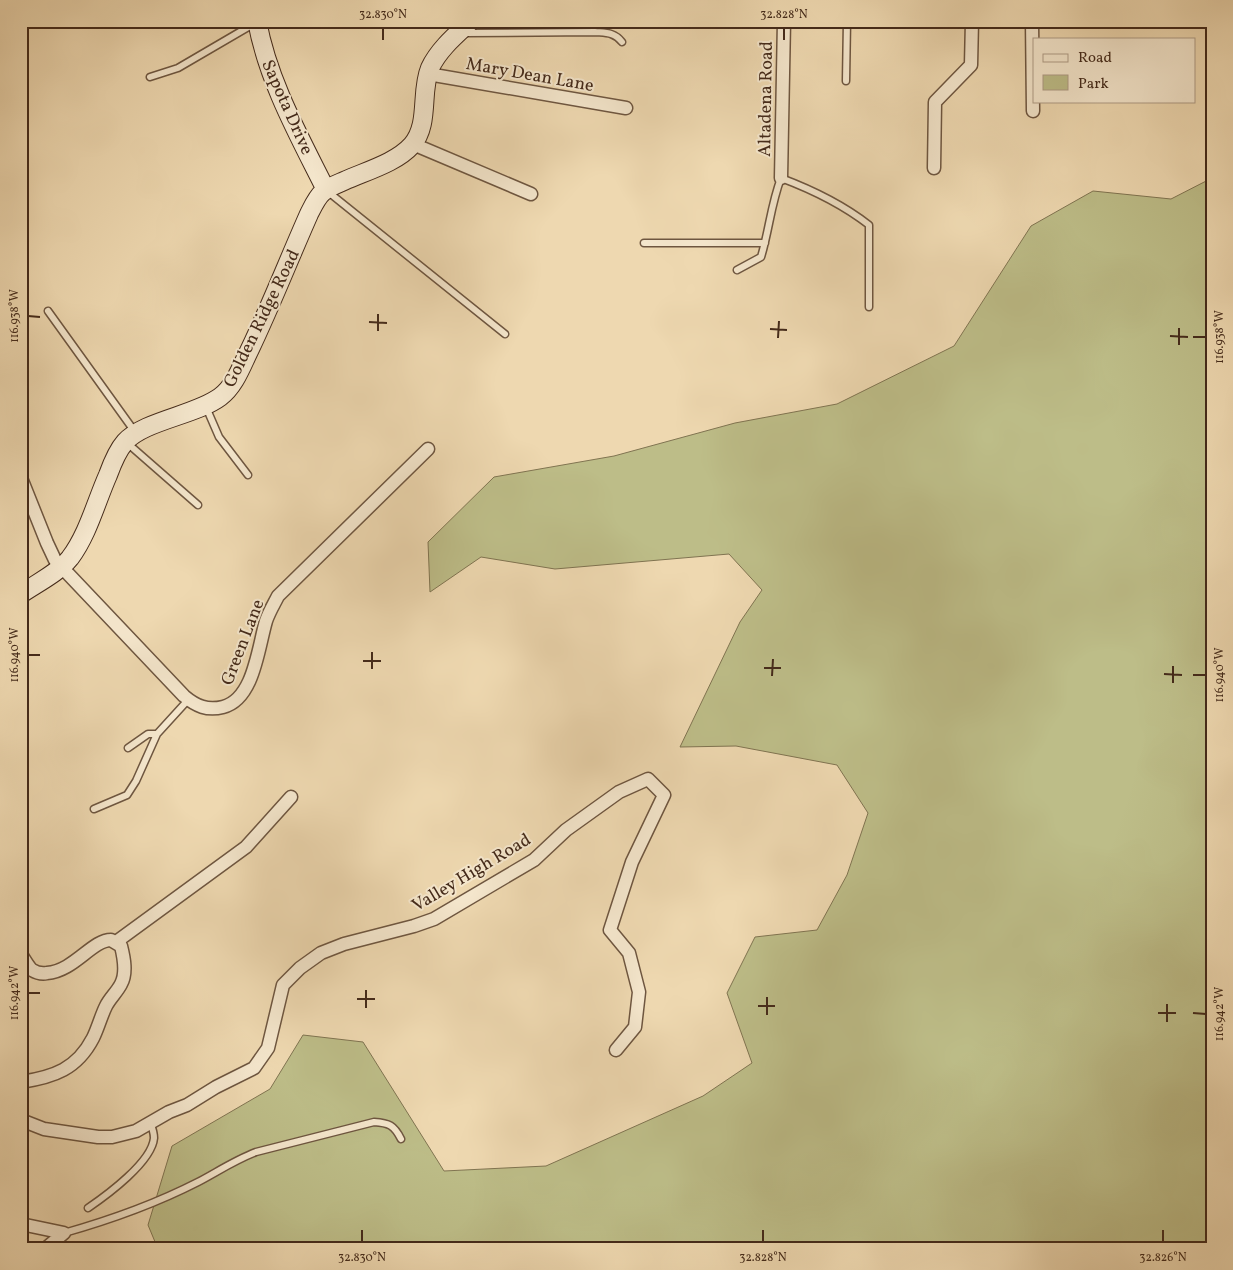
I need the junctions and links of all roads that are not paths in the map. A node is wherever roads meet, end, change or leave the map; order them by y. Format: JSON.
{"nodes":[{"id":1,"x":784,"y":21,"type":"edge"},
{"id":2,"x":847,"y":21,"type":"edge"},
{"id":3,"x":972,"y":21,"type":"edge"},
{"id":4,"x":1032,"y":21,"type":"edge"},
{"id":5,"x":257,"y":22,"type":"edge"},
{"id":6,"x":464,"y":27,"type":"edge"},
{"id":7,"x":622,"y":42,"type":"dead end"},
{"id":8,"x":428,"y":74,"type":"junction"},
{"id":9,"x":150,"y":78,"type":"dead end"},
{"id":10,"x":846,"y":82,"type":"dead end"},
{"id":11,"x":626,"y":108,"type":"dead end"},
{"id":12,"x":1033,"y":111,"type":"dead end"},
{"id":13,"x":413,"y":144,"type":"junction"},
{"id":14,"x":934,"y":168,"type":"dead end"},
{"id":15,"x":781,"y":178,"type":"junction"},
{"id":16,"x":326,"y":190,"type":"junction"},
{"id":17,"x":531,"y":194,"type":"dead end"},
{"id":18,"x":644,"y":242,"type":"dead end"},
{"id":19,"x":765,"y":243,"type":"junction"},
{"id":20,"x":738,"y":270,"type":"dead end"},
{"id":21,"x":869,"y":307,"type":"dead end"},
{"id":22,"x":48,"y":311,"type":"dead end"},
{"id":23,"x":505,"y":334,"type":"dead end"},
{"id":24,"x":206,"y":406,"type":"junction"},
{"id":25,"x":131,"y":437,"type":"junction"},
{"id":26,"x":428,"y":449,"type":"dead end"},
{"id":27,"x":248,"y":475,"type":"dead end"},
{"id":28,"x":21,"y":478,"type":"edge"},
{"id":29,"x":198,"y":505,"type":"dead end"},
{"id":30,"x":61,"y":566,"type":"junction"},
{"id":31,"x":21,"y":594,"type":"edge"},
{"id":32,"x":188,"y":700,"type":"junction"},
{"id":33,"x":157,"y":734,"type":"junction"},
{"id":34,"x":128,"y":748,"type":"dead end"},
{"id":35,"x":291,"y":797,"type":"dead end"},
{"id":36,"x":94,"y":808,"type":"dead end"},
{"id":37,"x":116,"y":942,"type":"junction"},
{"id":38,"x":21,"y":954,"type":"edge"},
{"id":39,"x":616,"y":1050,"type":"dead end"},
{"id":40,"x":21,"y":1082,"type":"edge"},
{"id":41,"x":21,"y":1120,"type":"edge"},
{"id":42,"x":150,"y":1122,"type":"junction"},
{"id":43,"x":401,"y":1139,"type":"dead end"},
{"id":44,"x":88,"y":1208,"type":"dead end"},
{"id":45,"x":21,"y":1224,"type":"edge"},
{"id":46,"x":64,"y":1233,"type":"junction"},
{"id":47,"x":45,"y":1249,"type":"edge"}],
"edges":[{"from":1,"to":15,"type":"street","name":"Altadena Road"},
{"from":2,"to":10,"type":"lane"},
{"from":3,"to":14,"type":"street"},
{"from":4,"to":12,"type":"street"},
{"from":5,"to":9,"type":"lane"},
{"from":5,"to":16,"type":"street","name":"Sapota Drive"},
{"from":6,"to":7,"type":"lane"},
{"from":6,"to":8,"type":"street"},
{"from":8,"to":11,"type":"street","name":"Mary Dean Lane"},
{"from":8,"to":13,"type":"street"},
{"from":13,"to":16,"type":"street","name":"Golden Ridge Road"},
{"from":13,"to":17,"type":"street"},
{"from":15,"to":19,"type":"lane"},
{"from":15,"to":21,"type":"lane"},
{"from":16,"to":23,"type":"lane"},
{"from":16,"to":24,"type":"street","name":"Golden Ridge Road"},
{"from":18,"to":19,"type":"lane"},
{"from":19,"to":20,"type":"lane"},
{"from":22,"to":25,"type":"lane"},
{"from":24,"to":25,"type":"street","name":"Golden Ridge Road"},
{"from":24,"to":27,"type":"lane"},
{"from":25,"to":29,"type":"lane"},
{"from":25,"to":30,"type":"street"},
{"from":26,"to":32,"type":"street","name":"Green Lane"},
{"from":28,"to":30,"type":"street","name":"Green Lane"},
{"from":30,"to":31,"type":"street"},
{"from":30,"to":32,"type":"street","name":"Green Lane"},
{"from":32,"to":33,"type":"lane"},
{"from":33,"to":34,"type":"lane"},
{"from":33,"to":36,"type":"lane"},
{"from":35,"to":37,"type":"street"},
{"from":37,"to":38,"type":"street"},
{"from":37,"to":40,"type":"street"},
{"from":39,"to":42,"type":"street","name":"Valley High Road"},
{"from":41,"to":42,"type":"street","name":"Valley High Road"},
{"from":42,"to":44,"type":"lane"},
{"from":43,"to":46,"type":"lane"},
{"from":45,"to":46,"type":"street"},
{"from":46,"to":47,"type":"street"}]}
